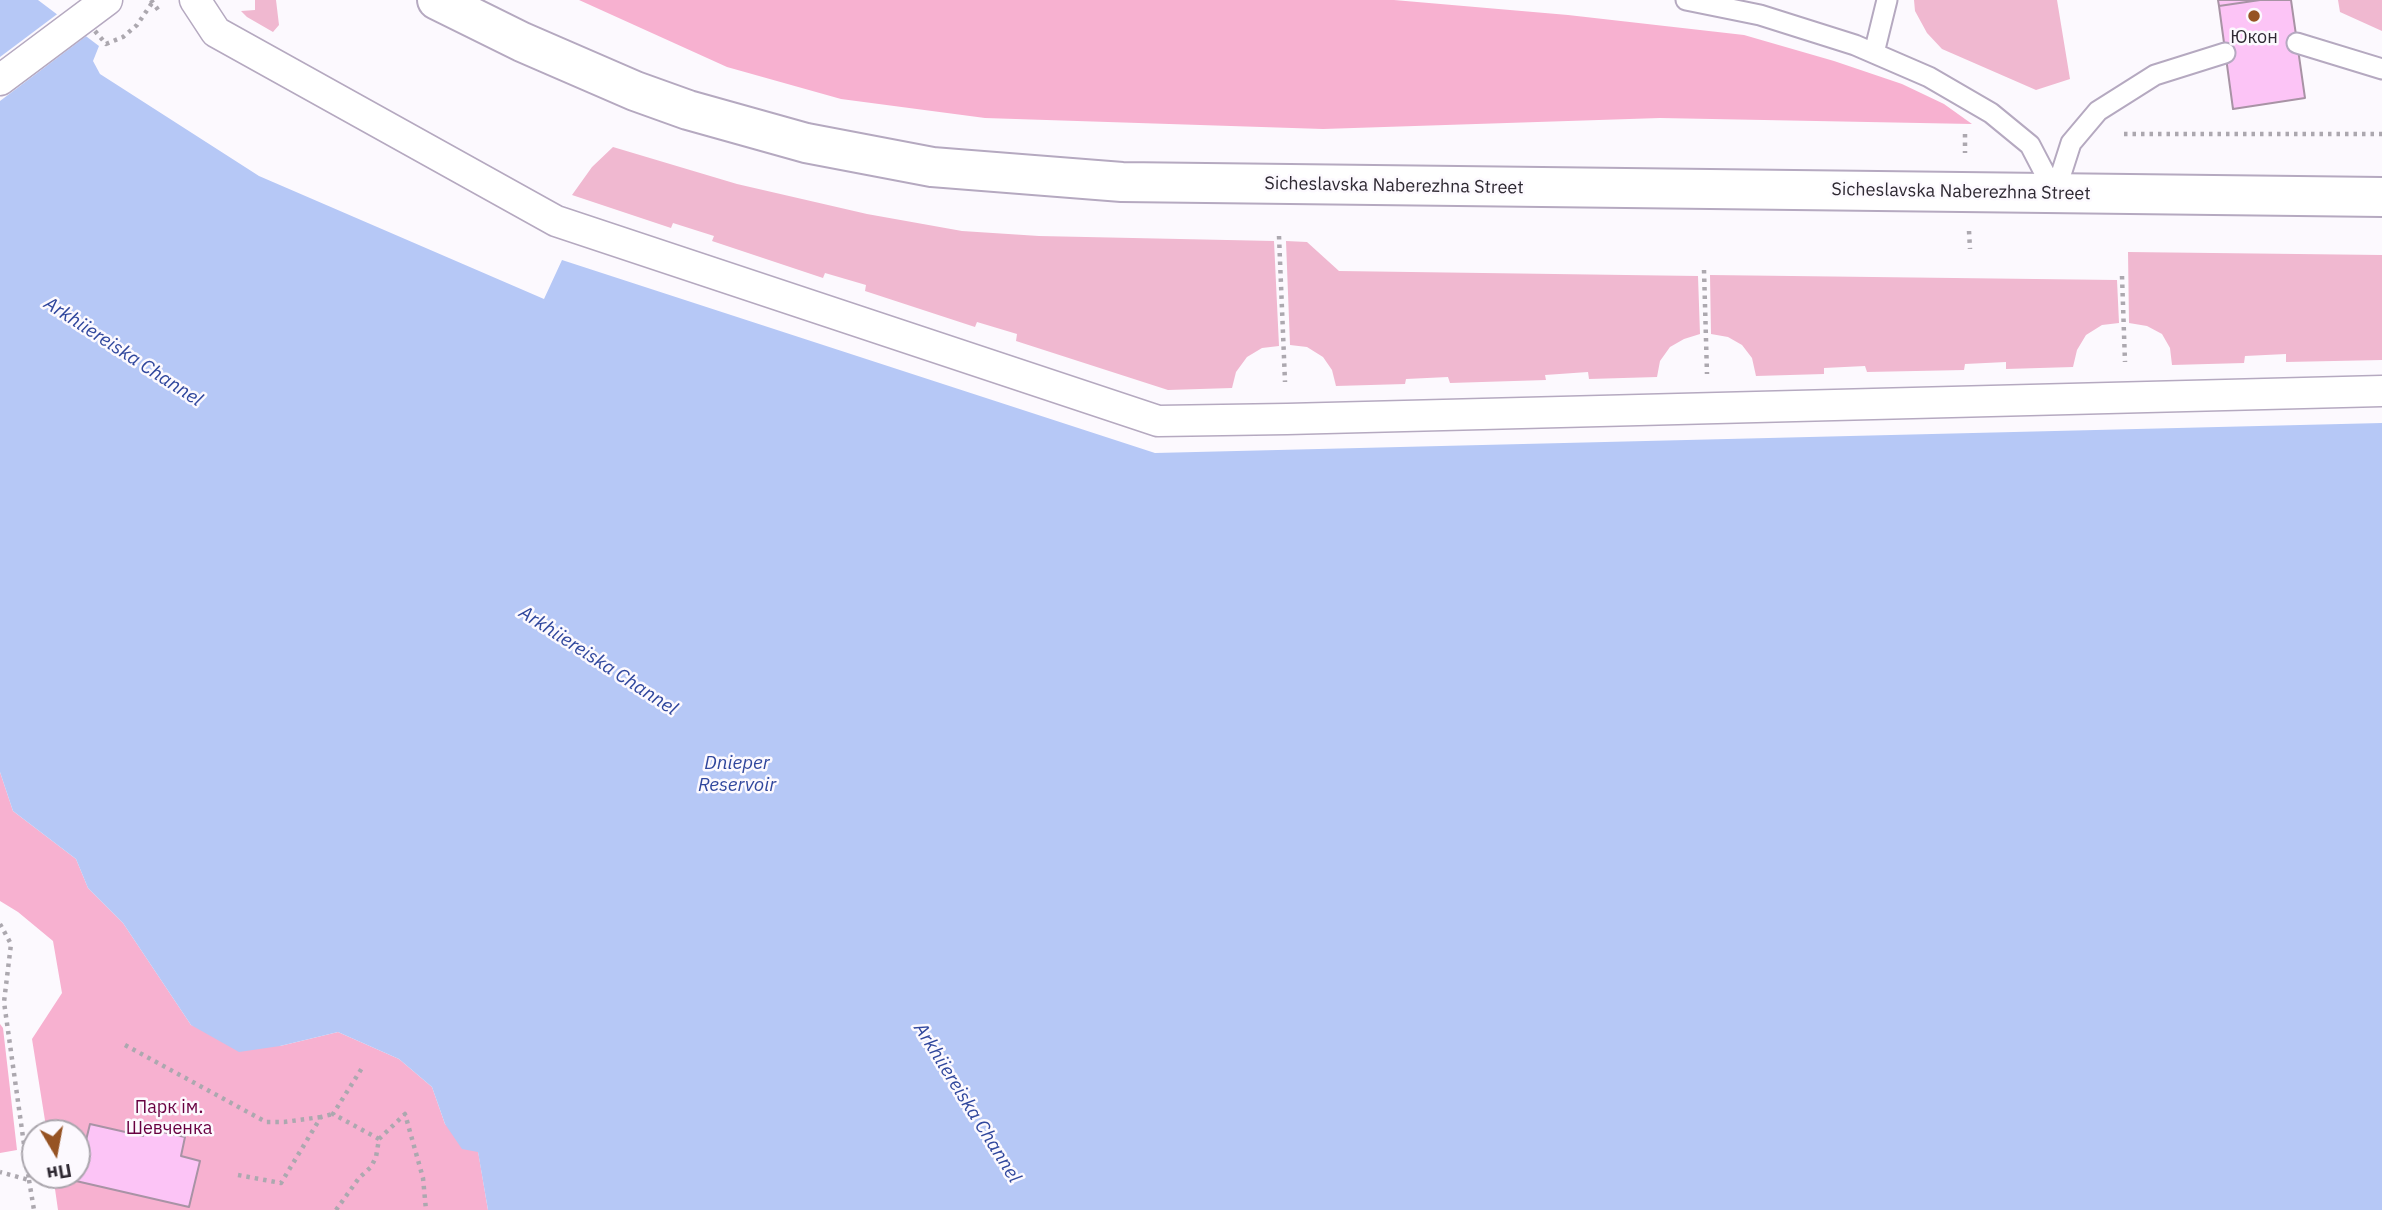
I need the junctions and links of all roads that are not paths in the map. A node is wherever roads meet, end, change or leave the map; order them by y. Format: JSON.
{"nodes":[{"id":1,"x":107,"y":0,"type":"edge"},
{"id":2,"x":195,"y":0,"type":"edge"},
{"id":3,"x":437,"y":0,"type":"edge"},
{"id":4,"x":1686,"y":0,"type":"edge"},
{"id":5,"x":1887,"y":0,"type":"edge"},
{"id":6,"x":2297,"y":43,"type":"dead end"},
{"id":7,"x":1874,"y":53,"type":"junction"},
{"id":8,"x":2225,"y":53,"type":"dead end"},
{"id":9,"x":2382,"y":69,"type":"edge"},
{"id":10,"x":0,"y":80,"type":"edge"},
{"id":11,"x":2055,"y":193,"type":"junction"},
{"id":12,"x":2382,"y":197,"type":"edge"},
{"id":13,"x":2382,"y":391,"type":"edge"}],
"edges":[{"from":1,"to":10,"type":"street"},
{"from":2,"to":13,"type":"street"},
{"from":3,"to":11,"type":"main road","name":"Sicheslavska Naberezhna Street"},
{"from":4,"to":7,"type":"lane"},
{"from":5,"to":7,"type":"lane"},
{"from":6,"to":9,"type":"lane"},
{"from":7,"to":11,"type":"lane"},
{"from":8,"to":11,"type":"lane"},
{"from":11,"to":12,"type":"main road","name":"Sicheslavska Naberezhna Street"}]}
